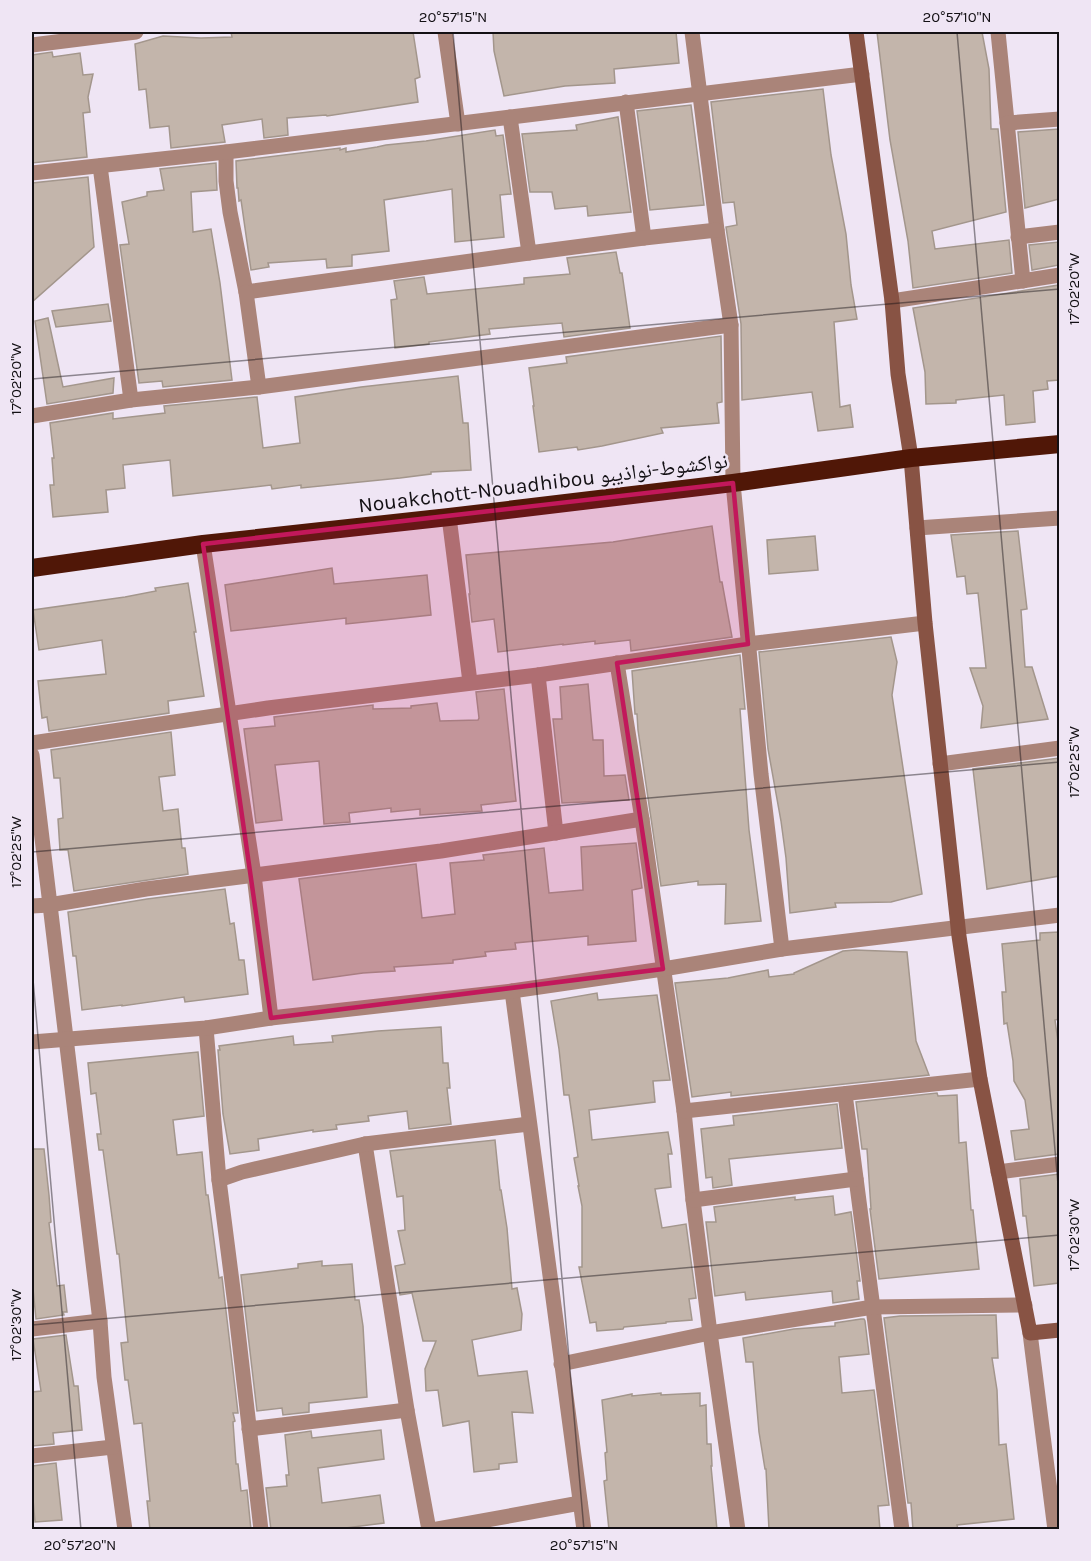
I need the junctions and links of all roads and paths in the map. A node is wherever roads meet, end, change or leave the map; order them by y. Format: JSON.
{"nodes":[{"id":1,"x":136,"y":32,"type":"edge"},
{"id":2,"x":445,"y":32,"type":"edge"},
{"id":3,"x":692,"y":32,"type":"edge"},
{"id":4,"x":856,"y":32,"type":"edge"},
{"id":5,"x":998,"y":32,"type":"edge"},
{"id":6,"x":85,"y":35,"type":"edge"},
{"id":7,"x":32,"y":45,"type":"edge"},
{"id":8,"x":862,"y":74,"type":"junction"},
{"id":9,"x":699,"y":94,"type":"junction"},
{"id":10,"x":626,"y":102,"type":"junction"},
{"id":11,"x":510,"y":117,"type":"junction"},
{"id":12,"x":1059,"y":119,"type":"edge"},
{"id":13,"x":1007,"y":123,"type":"junction"},
{"id":14,"x":458,"y":124,"type":"junction"},
{"id":15,"x":226,"y":152,"type":"junction"},
{"id":16,"x":100,"y":166,"type":"junction"},
{"id":17,"x":32,"y":173,"type":"edge"},
{"id":18,"x":717,"y":230,"type":"junction"},
{"id":19,"x":1059,"y":232,"type":"edge"},
{"id":20,"x":1018,"y":237,"type":"junction"},
{"id":21,"x":644,"y":238,"type":"junction"},
{"id":22,"x":529,"y":253,"type":"junction"},
{"id":23,"x":1059,"y":275,"type":"edge"},
{"id":24,"x":1023,"y":281,"type":"junction"},
{"id":25,"x":246,"y":292,"type":"junction"},
{"id":26,"x":892,"y":301,"type":"junction"},
{"id":27,"x":731,"y":325,"type":"junction"},
{"id":28,"x":259,"y":387,"type":"junction"},
{"id":29,"x":131,"y":400,"type":"junction"},
{"id":30,"x":32,"y":416,"type":"edge"},
{"id":31,"x":1059,"y":444,"type":"edge"},
{"id":32,"x":911,"y":458,"type":"junction"},
{"id":33,"x":733,"y":483,"type":"junction"},
{"id":34,"x":449,"y":517,"type":"junction"},
{"id":35,"x":1059,"y":518,"type":"edge"},
{"id":36,"x":917,"y":528,"type":"junction"},
{"id":37,"x":203,"y":544,"type":"junction"},
{"id":38,"x":32,"y":568,"type":"edge"},
{"id":39,"x":925,"y":623,"type":"junction"},
{"id":40,"x":748,"y":644,"type":"junction"},
{"id":41,"x":617,"y":663,"type":"junction"},
{"id":42,"x":538,"y":675,"type":"junction"},
{"id":43,"x":470,"y":682,"type":"junction"},
{"id":44,"x":230,"y":714,"type":"junction"},
{"id":45,"x":32,"y":742,"type":"edge"},
{"id":46,"x":1059,"y":748,"type":"edge"},
{"id":47,"x":32,"y":755,"type":"edge"},
{"id":48,"x":940,"y":764,"type":"junction"},
{"id":49,"x":642,"y":819,"type":"junction"},
{"id":50,"x":556,"y":833,"type":"junction"},
{"id":51,"x":254,"y":875,"type":"junction"},
{"id":52,"x":49,"y":905,"type":"junction"},
{"id":53,"x":32,"y":906,"type":"edge"},
{"id":54,"x":1059,"y":915,"type":"edge"},
{"id":55,"x":958,"y":928,"type":"junction"},
{"id":56,"x":782,"y":949,"type":"junction"},
{"id":57,"x":663,"y":969,"type":"junction"},
{"id":58,"x":512,"y":991,"type":"junction"},
{"id":59,"x":271,"y":1018,"type":"junction"},
{"id":60,"x":206,"y":1028,"type":"junction"},
{"id":61,"x":65,"y":1039,"type":"junction"},
{"id":62,"x":32,"y":1042,"type":"edge"},
{"id":63,"x":980,"y":1079,"type":"junction"},
{"id":64,"x":845,"y":1094,"type":"junction"},
{"id":65,"x":684,"y":1111,"type":"junction"},
{"id":66,"x":529,"y":1124,"type":"junction"},
{"id":67,"x":365,"y":1144,"type":"junction"},
{"id":68,"x":1059,"y":1164,"type":"edge"},
{"id":69,"x":998,"y":1172,"type":"junction"},
{"id":70,"x":856,"y":1179,"type":"junction"},
{"id":71,"x":219,"y":1180,"type":"junction"},
{"id":72,"x":693,"y":1200,"type":"junction"},
{"id":73,"x":1025,"y":1305,"type":"junction"},
{"id":74,"x":873,"y":1307,"type":"junction"},
{"id":75,"x":100,"y":1321,"type":"junction"},
{"id":76,"x":32,"y":1329,"type":"edge"},
{"id":77,"x":1059,"y":1330,"type":"edge"},
{"id":78,"x":710,"y":1333,"type":"junction"},
{"id":79,"x":1029,"y":1333,"type":"junction"},
{"id":80,"x":561,"y":1364,"type":"junction"},
{"id":81,"x":407,"y":1410,"type":"junction"},
{"id":82,"x":249,"y":1429,"type":"junction"},
{"id":83,"x":113,"y":1447,"type":"junction"},
{"id":84,"x":32,"y":1456,"type":"edge"},
{"id":85,"x":1053,"y":1472,"type":"edge"},
{"id":86,"x":580,"y":1503,"type":"junction"},
{"id":87,"x":125,"y":1530,"type":"edge"},
{"id":88,"x":261,"y":1530,"type":"edge"},
{"id":89,"x":430,"y":1530,"type":"edge"},
{"id":90,"x":584,"y":1530,"type":"edge"},
{"id":91,"x":738,"y":1530,"type":"edge"},
{"id":92,"x":902,"y":1530,"type":"edge"},
{"id":93,"x":1055,"y":1530,"type":"edge"}],
"edges":[{"from":1,"to":6,"type":"street"},
{"from":2,"to":14,"type":"street"},
{"from":3,"to":9,"type":"street"},
{"from":4,"to":8,"type":"street"},
{"from":5,"to":13,"type":"street"},
{"from":6,"to":7,"type":"street"},
{"from":8,"to":9,"type":"street"},
{"from":8,"to":26,"type":"street"},
{"from":9,"to":10,"type":"street"},
{"from":9,"to":18,"type":"street"},
{"from":10,"to":11,"type":"street"},
{"from":10,"to":21,"type":"street"},
{"from":11,"to":14,"type":"street"},
{"from":11,"to":22,"type":"street"},
{"from":12,"to":13,"type":"street"},
{"from":13,"to":20,"type":"street"},
{"from":14,"to":15,"type":"street"},
{"from":15,"to":16,"type":"street"},
{"from":15,"to":25,"type":"street"},
{"from":16,"to":17,"type":"street"},
{"from":16,"to":29,"type":"street"},
{"from":18,"to":21,"type":"street"},
{"from":18,"to":27,"type":"street"},
{"from":19,"to":20,"type":"street"},
{"from":20,"to":24,"type":"street"},
{"from":21,"to":22,"type":"street"},
{"from":22,"to":25,"type":"street"},
{"from":23,"to":24,"type":"street"},
{"from":24,"to":26,"type":"street"},
{"from":25,"to":28,"type":"street"},
{"from":26,"to":32,"type":"street"},
{"from":27,"to":28,"type":"street"},
{"from":27,"to":33,"type":"street"},
{"from":28,"to":29,"type":"street"},
{"from":29,"to":30,"type":"street"},
{"from":31,"to":32,"type":"highway","name":"Nouakchott-Nouadhibou نواكشوط-نواذيبو"},
{"from":32,"to":33,"type":"highway","name":"Nouakchott-Nouadhibou نواكشوط-نواذيبو"},
{"from":32,"to":36,"type":"street"},
{"from":33,"to":34,"type":"highway","name":"Nouakchott-Nouadhibou نواكشوط-نواذيبو"},
{"from":33,"to":40,"type":"street"},
{"from":34,"to":37,"type":"highway","name":"Nouakchott-Nouadhibou نواكشوط-نواذيبو"},
{"from":34,"to":43,"type":"street"},
{"from":35,"to":36,"type":"street"},
{"from":36,"to":39,"type":"street"},
{"from":37,"to":38,"type":"highway","name":"Nouakchott-Nouadhibou نواكشوط-نواذيبو"},
{"from":37,"to":44,"type":"street"},
{"from":39,"to":40,"type":"street"},
{"from":39,"to":48,"type":"street"},
{"from":40,"to":41,"type":"street"},
{"from":40,"to":56,"type":"street"},
{"from":41,"to":42,"type":"street"},
{"from":41,"to":49,"type":"street"},
{"from":42,"to":43,"type":"street"},
{"from":42,"to":50,"type":"street"},
{"from":43,"to":44,"type":"street"},
{"from":44,"to":45,"type":"street"},
{"from":44,"to":51,"type":"street"},
{"from":46,"to":48,"type":"street"},
{"from":47,"to":52,"type":"street"},
{"from":48,"to":55,"type":"street"},
{"from":49,"to":50,"type":"street"},
{"from":49,"to":57,"type":"street"},
{"from":50,"to":51,"type":"street"},
{"from":51,"to":52,"type":"street"},
{"from":51,"to":59,"type":"street"},
{"from":52,"to":53,"type":"street"},
{"from":52,"to":61,"type":"street"},
{"from":54,"to":55,"type":"street"},
{"from":55,"to":56,"type":"street"},
{"from":55,"to":63,"type":"street"},
{"from":56,"to":57,"type":"street"},
{"from":57,"to":58,"type":"street"},
{"from":57,"to":65,"type":"street"},
{"from":58,"to":59,"type":"street"},
{"from":58,"to":66,"type":"street"},
{"from":59,"to":60,"type":"street"},
{"from":60,"to":61,"type":"street"},
{"from":60,"to":71,"type":"street"},
{"from":61,"to":62,"type":"street"},
{"from":61,"to":75,"type":"street"},
{"from":63,"to":64,"type":"street"},
{"from":63,"to":69,"type":"street"},
{"from":64,"to":65,"type":"street"},
{"from":64,"to":70,"type":"street"},
{"from":65,"to":72,"type":"street"},
{"from":66,"to":67,"type":"street"},
{"from":66,"to":80,"type":"street"},
{"from":67,"to":71,"type":"street"},
{"from":67,"to":81,"type":"street"},
{"from":68,"to":69,"type":"street"},
{"from":69,"to":73,"type":"street"},
{"from":70,"to":72,"type":"street"},
{"from":70,"to":74,"type":"street"},
{"from":71,"to":82,"type":"street"},
{"from":72,"to":78,"type":"street"},
{"from":73,"to":74,"type":"street"},
{"from":73,"to":79,"type":"street"},
{"from":74,"to":78,"type":"street"},
{"from":74,"to":92,"type":"street"},
{"from":75,"to":76,"type":"street"},
{"from":75,"to":83,"type":"street"},
{"from":77,"to":79,"type":"street"},
{"from":78,"to":80,"type":"street"},
{"from":78,"to":91,"type":"street"},
{"from":79,"to":85,"type":"street"},
{"from":80,"to":86,"type":"street"},
{"from":81,"to":82,"type":"street"},
{"from":81,"to":89,"type":"street"},
{"from":82,"to":88,"type":"street"},
{"from":83,"to":84,"type":"street"},
{"from":83,"to":87,"type":"street"},
{"from":85,"to":93,"type":"street"},
{"from":86,"to":89,"type":"street"},
{"from":86,"to":90,"type":"street"}]}
